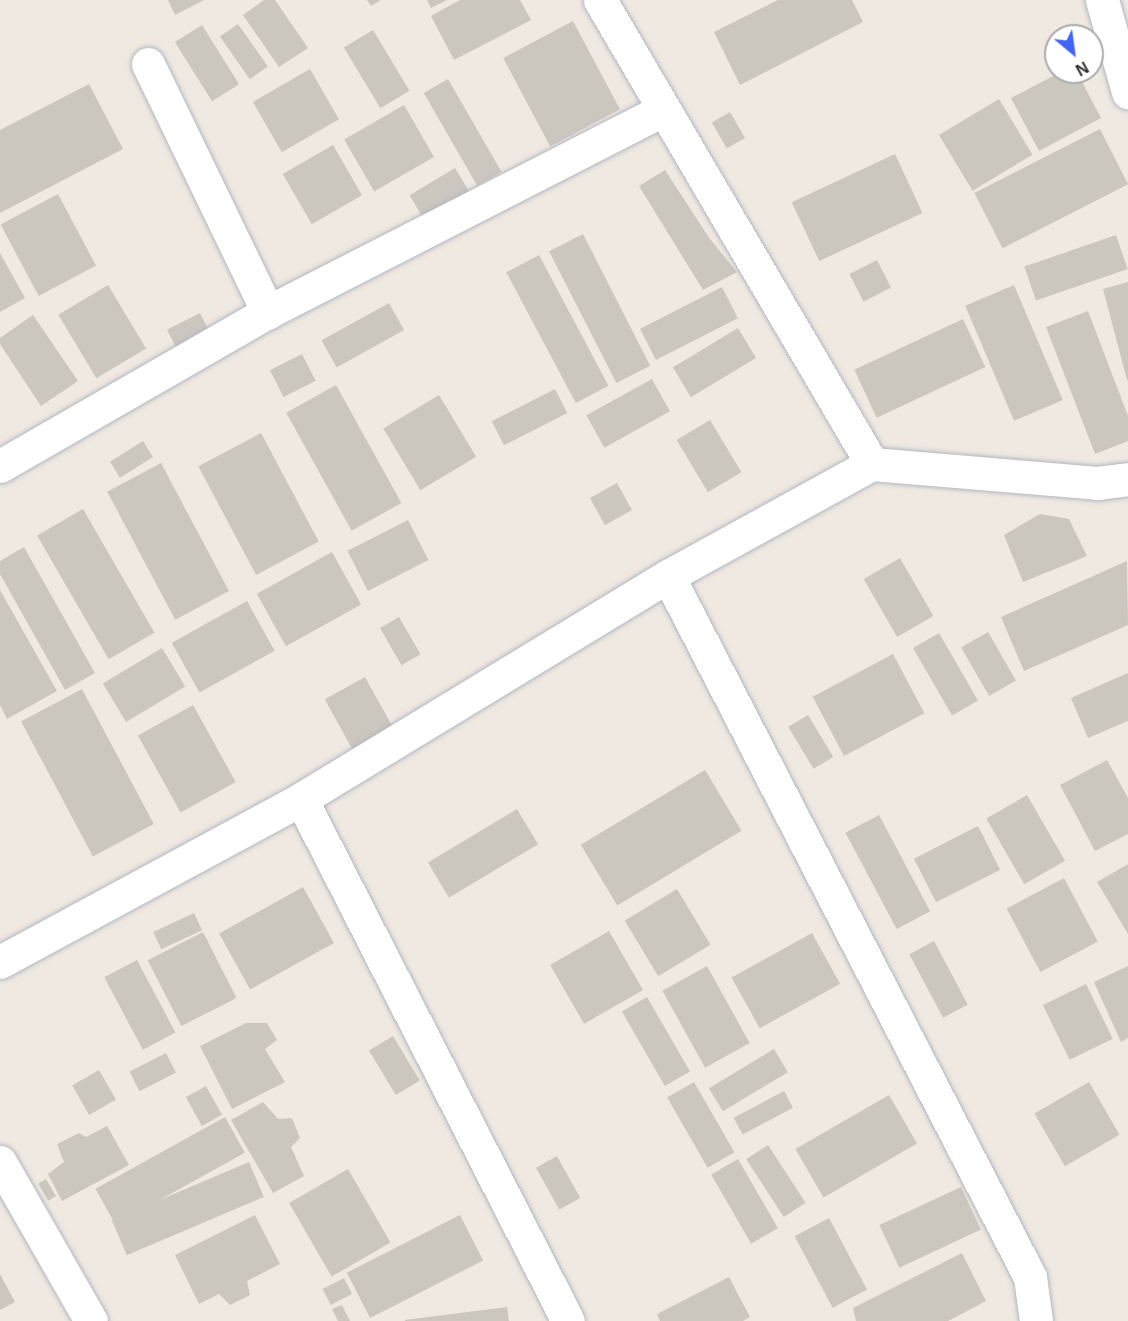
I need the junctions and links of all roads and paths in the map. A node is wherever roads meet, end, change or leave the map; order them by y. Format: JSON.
{"nodes":[{"id":1,"x":600,"y":0,"type":"edge"},
{"id":2,"x":1102,"y":0,"type":"edge"},
{"id":3,"x":148,"y":64,"type":"dead end"},
{"id":4,"x":1128,"y":92,"type":"edge"},
{"id":5,"x":662,"y":110,"type":"junction"},
{"id":6,"x":268,"y":312,"type":"junction"},
{"id":7,"x":872,"y":464,"type":"junction"},
{"id":8,"x":0,"y":466,"type":"edge"},
{"id":9,"x":1128,"y":479,"type":"edge"},
{"id":10,"x":668,"y":576,"type":"junction"},
{"id":11,"x":302,"y":799,"type":"junction"},
{"id":12,"x":0,"y":962,"type":"edge"},
{"id":13,"x":0,"y":1162,"type":"edge"},
{"id":14,"x":91,"y":1321,"type":"edge"},
{"id":15,"x":568,"y":1321,"type":"edge"},
{"id":16,"x":1036,"y":1321,"type":"edge"}],
"edges":[{"from":1,"to":5,"type":"street"},
{"from":2,"to":4,"type":"street"},
{"from":3,"to":6,"type":"street"},
{"from":5,"to":6,"type":"street"},
{"from":5,"to":7,"type":"street"},
{"from":6,"to":8,"type":"street"},
{"from":7,"to":9,"type":"street"},
{"from":7,"to":10,"type":"street"},
{"from":10,"to":11,"type":"street"},
{"from":10,"to":16,"type":"street"},
{"from":11,"to":12,"type":"street"},
{"from":11,"to":15,"type":"street"},
{"from":13,"to":14,"type":"street"}]}
